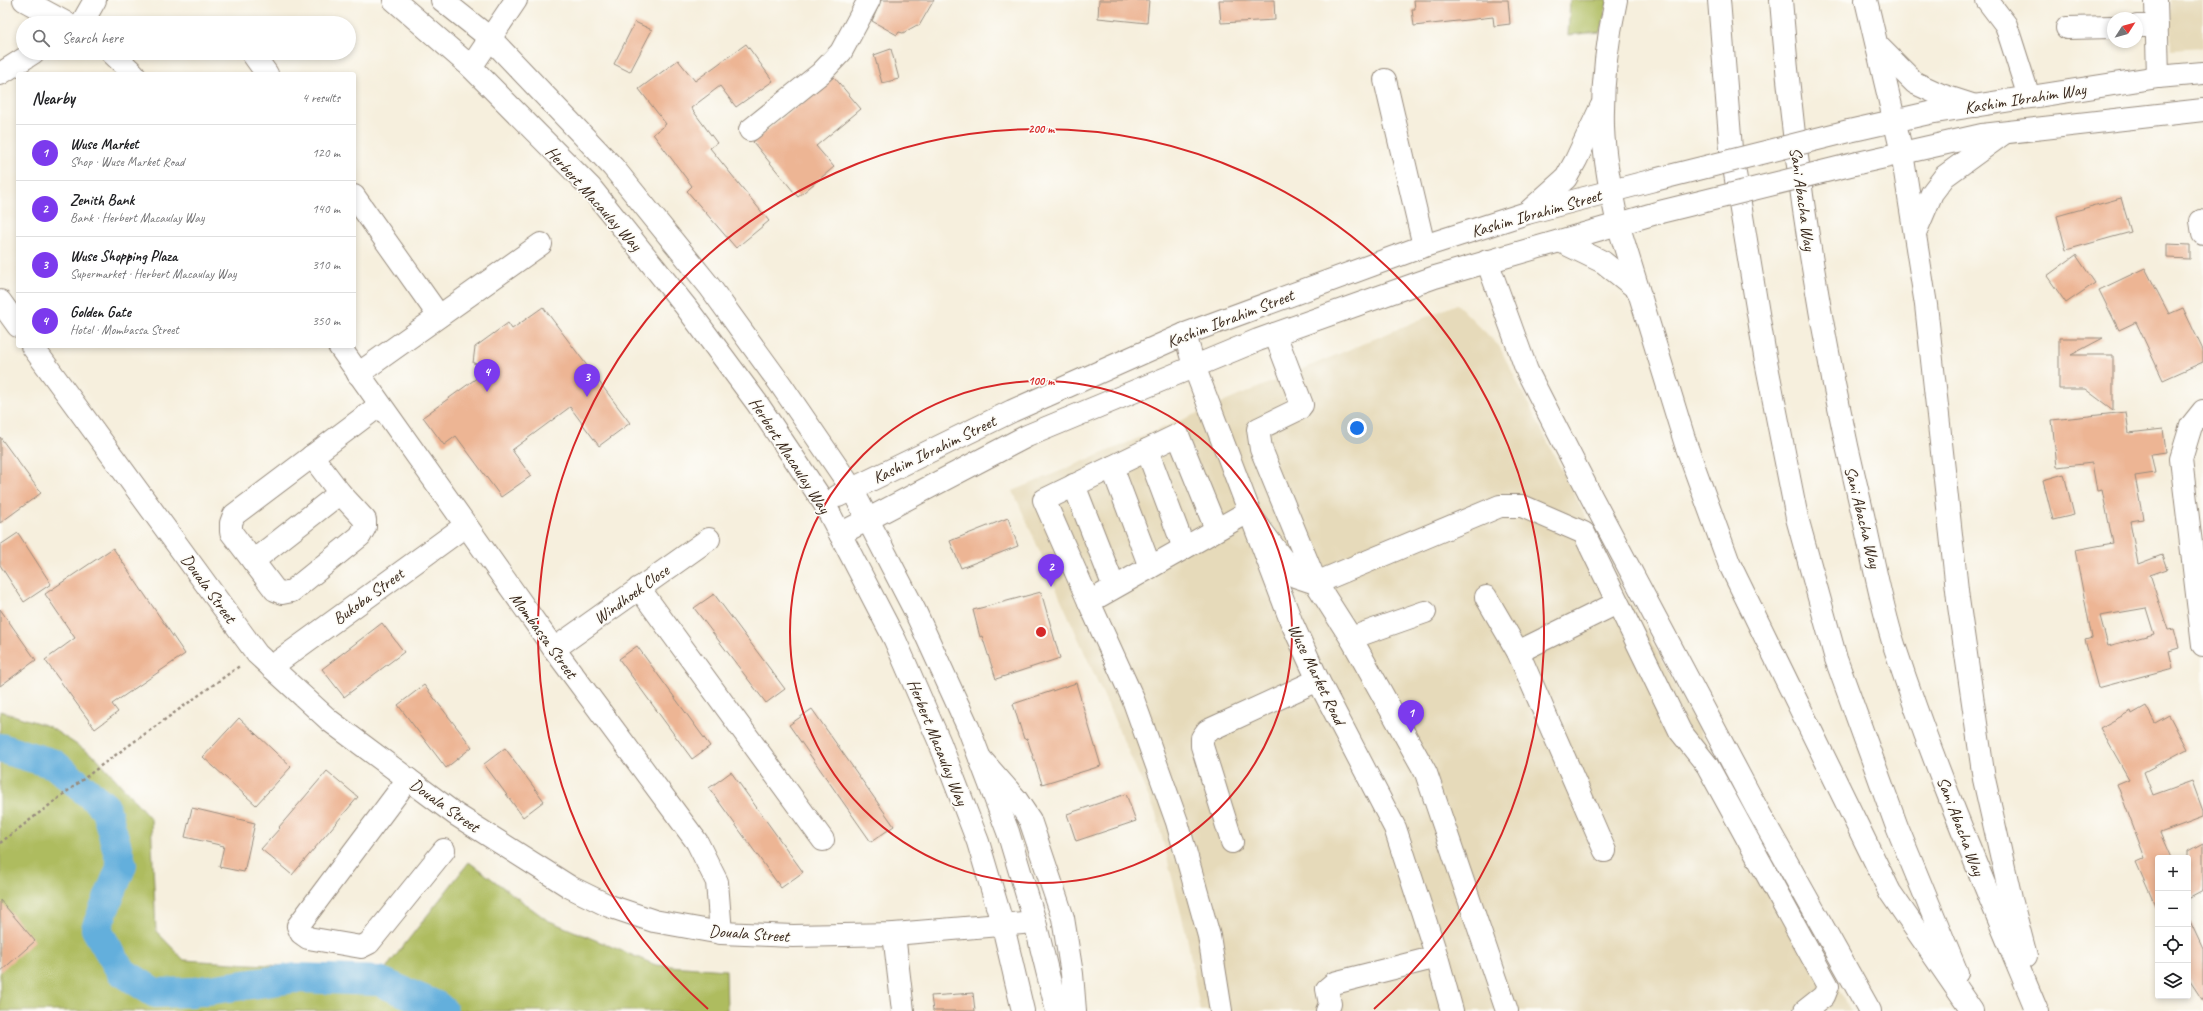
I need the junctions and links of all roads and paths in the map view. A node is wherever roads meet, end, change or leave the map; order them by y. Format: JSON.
{"nodes":[{"id":1,"x":24,"y":0,"type":"edge"},
{"id":2,"x":95,"y":0,"type":"edge"},
{"id":3,"x":394,"y":0,"type":"edge"},
{"id":4,"x":442,"y":0,"type":"edge"},
{"id":5,"x":516,"y":0,"type":"edge"},
{"id":6,"x":869,"y":0,"type":"edge"},
{"id":7,"x":1616,"y":0,"type":"edge"},
{"id":8,"x":1719,"y":0,"type":"edge"},
{"id":9,"x":1781,"y":0,"type":"edge"},
{"id":10,"x":1866,"y":0,"type":"edge"},
{"id":11,"x":1987,"y":0,"type":"edge"},
{"id":12,"x":2156,"y":0,"type":"edge"},
{"id":13,"x":53,"y":16,"type":"edge"},
{"id":14,"x":86,"y":16,"type":"edge"},
{"id":15,"x":2147,"y":26,"type":"edge"},
{"id":16,"x":2107,"y":27,"type":"edge"},
{"id":17,"x":2067,"y":28,"type":"dead end"},
{"id":18,"x":491,"y":39,"type":"junction"},
{"id":19,"x":1877,"y":45,"type":"junction"},
{"id":20,"x":22,"y":60,"type":"edge"},
{"id":21,"x":119,"y":60,"type":"edge"},
{"id":22,"x":257,"y":60,"type":"edge"},
{"id":23,"x":471,"y":67,"type":"junction"},
{"id":24,"x":132,"y":72,"type":"edge"},
{"id":25,"x":266,"y":72,"type":"edge"},
{"id":26,"x":2203,"y":72,"type":"edge"},
{"id":27,"x":0,"y":74,"type":"edge"},
{"id":28,"x":2158,"y":77,"type":"junction"},
{"id":29,"x":1385,"y":80,"type":"dead end"},
{"id":30,"x":2029,"y":97,"type":"junction"},
{"id":31,"x":1604,"y":103,"type":"junction"},
{"id":32,"x":1975,"y":106,"type":"junction"},
{"id":33,"x":2203,"y":110,"type":"edge"},
{"id":34,"x":1894,"y":120,"type":"junction"},
{"id":35,"x":750,"y":130,"type":"dead end"},
{"id":36,"x":1849,"y":131,"type":"joint"},
{"id":37,"x":2004,"y":133,"type":"junction"},
{"id":38,"x":1902,"y":153,"type":"junction"},
{"id":39,"x":1858,"y":163,"type":"joint"},
{"id":40,"x":1611,"y":192,"type":"junction"},
{"id":41,"x":356,"y":199,"type":"edge"},
{"id":42,"x":1527,"y":213,"type":"junction"},
{"id":43,"x":1618,"y":224,"type":"junction"},
{"id":44,"x":1914,"y":233,"type":"junction"},
{"id":45,"x":1560,"y":240,"type":"junction"},
{"id":46,"x":541,"y":244,"type":"dead end"},
{"id":47,"x":1424,"y":246,"type":"junction"},
{"id":48,"x":1487,"y":261,"type":"junction"},
{"id":49,"x":1638,"y":290,"type":"junction"},
{"id":50,"x":0,"y":302,"type":"edge"},
{"id":51,"x":439,"y":316,"type":"junction"},
{"id":52,"x":16,"y":323,"type":"edge"},
{"id":53,"x":1185,"y":334,"type":"junction"},
{"id":54,"x":1275,"y":334,"type":"junction"},
{"id":55,"x":33,"y":348,"type":"edge"},
{"id":56,"x":339,"y":348,"type":"edge"},
{"id":57,"x":1194,"y":366,"type":"junction"},
{"id":58,"x":358,"y":374,"type":"junction"},
{"id":59,"x":380,"y":405,"type":"junction"},
{"id":60,"x":2203,"y":411,"type":"edge"},
{"id":61,"x":1147,"y":450,"type":"junction"},
{"id":62,"x":312,"y":456,"type":"junction"},
{"id":63,"x":1112,"y":467,"type":"junction"},
{"id":64,"x":1074,"y":485,"type":"junction"},
{"id":65,"x":852,"y":489,"type":"junction"},
{"id":66,"x":340,"y":493,"type":"junction"},
{"id":67,"x":824,"y":503,"type":"junction"},
{"id":68,"x":1248,"y":512,"type":"junction"},
{"id":69,"x":869,"y":519,"type":"junction"},
{"id":70,"x":465,"y":526,"type":"junction"},
{"id":71,"x":1216,"y":530,"type":"junction"},
{"id":72,"x":840,"y":534,"type":"junction"},
{"id":73,"x":709,"y":538,"type":"dead end"},
{"id":74,"x":1184,"y":548,"type":"junction"},
{"id":75,"x":253,"y":561,"type":"junction"},
{"id":76,"x":1150,"y":567,"type":"junction"},
{"id":77,"x":1316,"y":583,"type":"junction"},
{"id":78,"x":639,"y":588,"type":"junction"},
{"id":79,"x":1114,"y":588,"type":"junction"},
{"id":80,"x":1486,"y":597,"type":"dead end"},
{"id":81,"x":1089,"y":602,"type":"junction"},
{"id":82,"x":1617,"y":603,"type":"junction"},
{"id":83,"x":1425,"y":612,"type":"dead end"},
{"id":84,"x":1351,"y":638,"type":"junction"},
{"id":85,"x":2203,"y":645,"type":"edge"},
{"id":86,"x":554,"y":649,"type":"junction"},
{"id":87,"x":1518,"y":652,"type":"junction"},
{"id":88,"x":264,"y":660,"type":"junction"},
{"id":89,"x":1318,"y":680,"type":"junction"},
{"id":90,"x":979,"y":757,"type":"junction"},
{"id":91,"x":408,"y":779,"type":"junction"},
{"id":92,"x":823,"y":840,"type":"dead end"},
{"id":93,"x":1232,"y":842,"type":"dead end"},
{"id":94,"x":0,"y":843,"type":"edge"},
{"id":95,"x":444,"y":850,"type":"dead end"},
{"id":96,"x":1605,"y":851,"type":"dead end"},
{"id":97,"x":1035,"y":922,"type":"junction"},
{"id":98,"x":1003,"y":926,"type":"junction"},
{"id":99,"x":721,"y":933,"type":"junction"},
{"id":100,"x":894,"y":934,"type":"junction"},
{"id":101,"x":1437,"y":957,"type":"junction"},
{"id":102,"x":903,"y":1011,"type":"edge"},
{"id":103,"x":1023,"y":1011,"type":"edge"},
{"id":104,"x":1057,"y":1011,"type":"edge"},
{"id":105,"x":1076,"y":1011,"type":"edge"},
{"id":106,"x":1220,"y":1011,"type":"edge"},
{"id":107,"x":1327,"y":1011,"type":"edge"},
{"id":108,"x":1452,"y":1011,"type":"edge"},
{"id":109,"x":1507,"y":1011,"type":"edge"},
{"id":110,"x":1805,"y":1011,"type":"edge"},
{"id":111,"x":1870,"y":1011,"type":"edge"},
{"id":112,"x":1972,"y":1011,"type":"edge"},
{"id":113,"x":2037,"y":1011,"type":"edge"},
{"id":114,"x":2041,"y":1011,"type":"edge"}],
"edges":[{"from":1,"to":13,"type":"main road"},
{"from":2,"to":14,"type":"main road"},
{"from":3,"to":23,"type":"main road","name":"Herbert Macaulay Way"},
{"from":4,"to":18,"type":"main road","name":"Herbert Macaulay Way"},
{"from":5,"to":18,"type":"main road"},
{"from":6,"to":35,"type":"main road"},
{"from":7,"to":31,"type":"main road"},
{"from":8,"to":112,"type":"main road"},
{"from":9,"to":113,"type":"main road","name":"Sani Abacha Way"},
{"from":10,"to":19,"type":"main road"},
{"from":11,"to":30,"type":"main road"},
{"from":12,"to":15,"type":"main road"},
{"from":15,"to":28,"type":"main road"},
{"from":16,"to":17,"type":"main road"},
{"from":18,"to":23,"type":"main road"},
{"from":18,"to":65,"type":"main road","name":"Herbert Macaulay Way"},
{"from":19,"to":32,"type":"main road"},
{"from":19,"to":34,"type":"main road"},
{"from":20,"to":27,"type":"main road"},
{"from":21,"to":24,"type":"main road"},
{"from":22,"to":25,"type":"main road"},
{"from":23,"to":67,"type":"main road","name":"Herbert Macaulay Way"},
{"from":26,"to":28,"type":"main road","name":"Kashim Ibrahim Way"},
{"from":28,"to":30,"type":"main road","name":"Kashim Ibrahim Way"},
{"from":29,"to":47,"type":"main road"},
{"from":30,"to":32,"type":"main road","name":"Kashim Ibrahim Way"},
{"from":31,"to":40,"type":"main road"},
{"from":31,"to":42,"type":"main road"},
{"from":32,"to":34,"type":"main road","name":"Kashim Ibrahim Way"},
{"from":33,"to":37,"type":"main road","name":"Kashim Ibrahim Way"},
{"from":34,"to":36,"type":"main road","name":"Kashim Ibrahim Way"},
{"from":34,"to":38,"type":"main road"},
{"from":36,"to":40,"type":"main road","name":"Kashim Ibrahim Street","bridge":true},
{"from":37,"to":38,"type":"main road","name":"Kashim Ibrahim Way"},
{"from":37,"to":44,"type":"main road"},
{"from":38,"to":39,"type":"main road","name":"Kashim Ibrahim Way"},
{"from":38,"to":44,"type":"main road"},
{"from":39,"to":43,"type":"main road","name":"Kashim Ibrahim Street","bridge":true},
{"from":40,"to":42,"type":"main road","name":"Kashim Ibrahim Street"},
{"from":40,"to":43,"type":"main road"},
{"from":41,"to":51,"type":"main road"},
{"from":42,"to":47,"type":"main road","name":"Kashim Ibrahim Street"},
{"from":43,"to":45,"type":"main road","name":"Kashim Ibrahim Street"},
{"from":43,"to":49,"type":"main road"},
{"from":44,"to":114,"type":"main road"},
{"from":45,"to":48,"type":"main road","name":"Kashim Ibrahim Street"},
{"from":45,"to":49,"type":"main road"},
{"from":46,"to":51,"type":"main road"},
{"from":47,"to":53,"type":"main road","name":"Kashim Ibrahim Street"},
{"from":48,"to":54,"type":"main road","name":"Kashim Ibrahim Street"},
{"from":48,"to":111,"type":"main road"},
{"from":49,"to":112,"type":"main road"},
{"from":50,"to":52,"type":"main road"},
{"from":51,"to":58,"type":"main road"},
{"from":53,"to":57,"type":"main road","name":"Wuse Market Road"},
{"from":53,"to":65,"type":"main road","name":"Kashim Ibrahim Street"},
{"from":54,"to":57,"type":"main road","name":"Kashim Ibrahim Street"},
{"from":54,"to":77,"type":"main road"},
{"from":55,"to":88,"type":"main road","name":"Douala Street"},
{"from":56,"to":58,"type":"main road","name":"Mombassa Street"},
{"from":57,"to":68,"type":"main road","name":"Wuse Market Road"},
{"from":57,"to":69,"type":"main road","name":"Kashim Ibrahim Street"},
{"from":58,"to":59,"type":"main road","name":"Mombassa Street"},
{"from":59,"to":62,"type":"main road"},
{"from":59,"to":70,"type":"main road","name":"Mombassa Street"},
{"from":60,"to":85,"type":"main road"},
{"from":61,"to":63,"type":"main road"},
{"from":61,"to":71,"type":"main road"},
{"from":61,"to":74,"type":"main road"},
{"from":62,"to":66,"type":"main road"},
{"from":62,"to":75,"type":"main road"},
{"from":63,"to":64,"type":"main road"},
{"from":63,"to":76,"type":"main road"},
{"from":64,"to":79,"type":"main road"},
{"from":64,"to":81,"type":"main road"},
{"from":65,"to":67,"type":"main road","name":"Kashim Ibrahim Street"},
{"from":65,"to":69,"type":"main road","name":"Herbert Macaulay Way"},
{"from":66,"to":75,"type":"main road"},
{"from":66,"to":75,"type":"main road"},
{"from":67,"to":72,"type":"main road","name":"Herbert Macaulay Way"},
{"from":68,"to":71,"type":"main road"},
{"from":68,"to":77,"type":"main road"},
{"from":68,"to":89,"type":"main road","name":"Wuse Market Road"},
{"from":69,"to":72,"type":"main road","name":"Kashim Ibrahim Street"},
{"from":69,"to":90,"type":"main road","name":"Herbert Macaulay Way"},
{"from":70,"to":86,"type":"main road","name":"Mombassa Street"},
{"from":70,"to":88,"type":"main road","name":"Bukoba Street"},
{"from":71,"to":74,"type":"main road"},
{"from":72,"to":98,"type":"main road","name":"Herbert Macaulay Way"},
{"from":73,"to":78,"type":"main road","name":"Windhoek Close"},
{"from":74,"to":76,"type":"main road"},
{"from":76,"to":79,"type":"main road"},
{"from":77,"to":82,"type":"main road"},
{"from":77,"to":84,"type":"main road"},
{"from":78,"to":86,"type":"main road","name":"Windhoek Close"},
{"from":78,"to":92,"type":"main road"},
{"from":79,"to":81,"type":"main road"},
{"from":80,"to":87,"type":"main road"},
{"from":81,"to":106,"type":"main road"},
{"from":82,"to":87,"type":"main road"},
{"from":82,"to":110,"type":"main road"},
{"from":83,"to":84,"type":"main road"},
{"from":84,"to":109,"type":"main road"},
{"from":86,"to":99,"type":"main road","name":"Mombassa Street"},
{"from":87,"to":96,"type":"main road"},
{"from":88,"to":91,"type":"main road","name":"Douala Street"},
{"from":88,"to":94,"type":"path"},
{"from":89,"to":93,"type":"main road"},
{"from":89,"to":101,"type":"main road","name":"Wuse Market Road"},
{"from":90,"to":97,"type":"main road","name":"Herbert Macaulay Way"},
{"from":90,"to":105,"type":"main road"},
{"from":91,"to":95,"type":"main road"},
{"from":91,"to":99,"type":"main road","name":"Douala Street"},
{"from":97,"to":98,"type":"main road","name":"Douala Street"},
{"from":97,"to":104,"type":"main road","name":"Herbert Macaulay Way"},
{"from":98,"to":100,"type":"main road","name":"Douala Street"},
{"from":98,"to":103,"type":"main road","name":"Herbert Macaulay Way"},
{"from":99,"to":100,"type":"main road","name":"Douala Street"},
{"from":100,"to":102,"type":"main road"},
{"from":101,"to":107,"type":"main road"},
{"from":101,"to":108,"type":"main road","name":"Wuse Market Road"}]}
